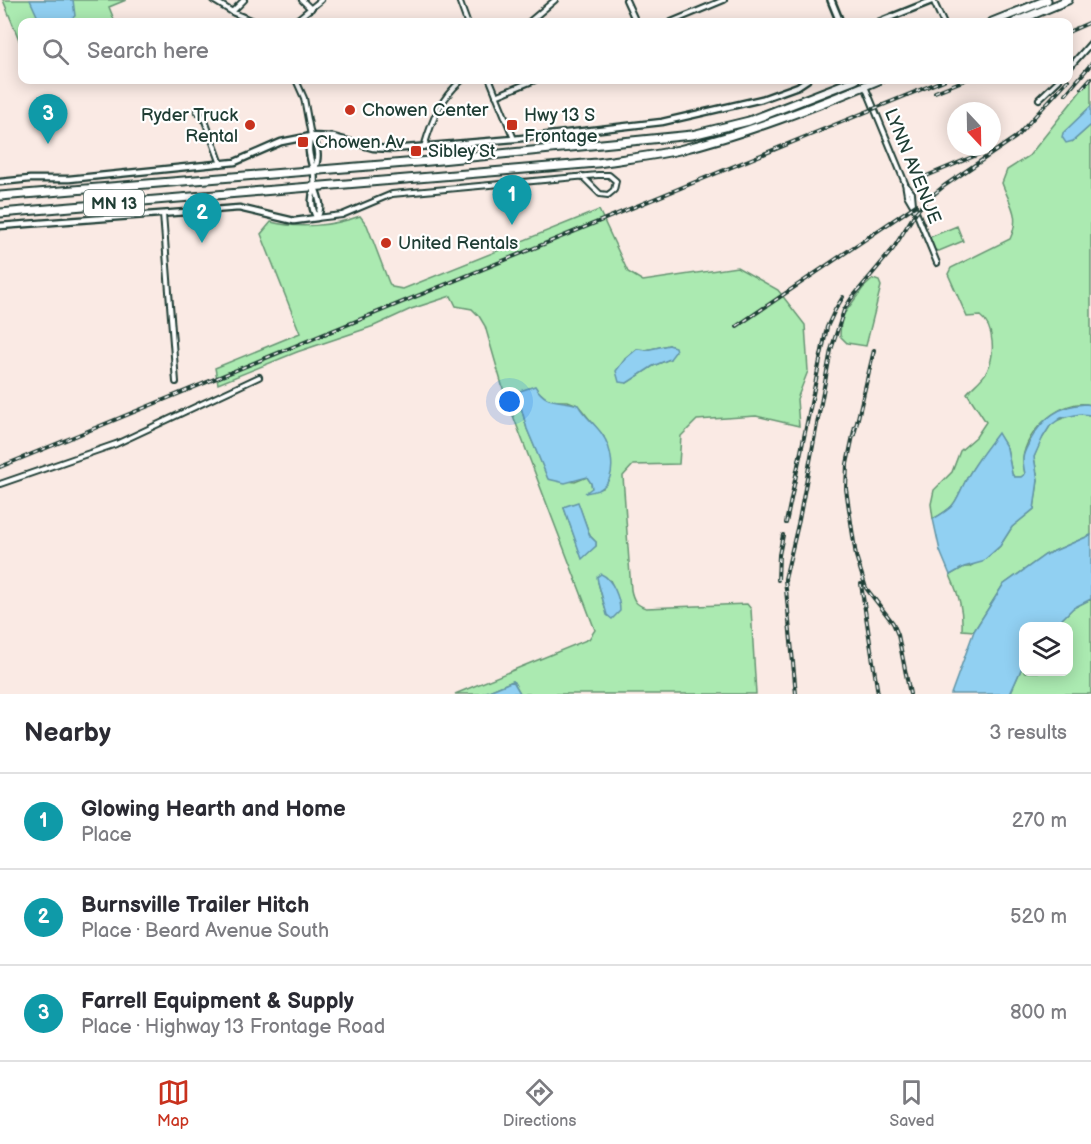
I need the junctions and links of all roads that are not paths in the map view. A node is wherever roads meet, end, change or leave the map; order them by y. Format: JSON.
{"nodes":[{"id":1,"x":213,"y":0,"type":"edge"},
{"id":2,"x":244,"y":0,"type":"edge"},
{"id":3,"x":302,"y":0,"type":"edge"},
{"id":4,"x":321,"y":0,"type":"edge"},
{"id":5,"x":459,"y":0,"type":"edge"},
{"id":6,"x":555,"y":0,"type":"edge"},
{"id":7,"x":626,"y":0,"type":"edge"},
{"id":8,"x":724,"y":0,"type":"edge"},
{"id":9,"x":831,"y":0,"type":"edge"},
{"id":10,"x":934,"y":0,"type":"edge"},
{"id":11,"x":1047,"y":0,"type":"edge"},
{"id":12,"x":1068,"y":0,"type":"edge"},
{"id":13,"x":311,"y":9,"type":"junction"},
{"id":14,"x":232,"y":12,"type":"junction"},
{"id":15,"x":246,"y":18,"type":"edge"},
{"id":16,"x":299,"y":18,"type":"edge"},
{"id":17,"x":466,"y":18,"type":"edge"},
{"id":18,"x":534,"y":18,"type":"edge"},
{"id":19,"x":634,"y":18,"type":"edge"},
{"id":20,"x":681,"y":18,"type":"edge"},
{"id":21,"x":838,"y":18,"type":"edge"},
{"id":22,"x":889,"y":18,"type":"edge"},
{"id":23,"x":941,"y":18,"type":"edge"},
{"id":24,"x":1002,"y":18,"type":"edge"},
{"id":25,"x":1025,"y":18,"type":"edge"},
{"id":26,"x":1091,"y":43,"type":"edge"},
{"id":27,"x":1073,"y":63,"type":"edge"},
{"id":28,"x":298,"y":84,"type":"edge"},
{"id":29,"x":458,"y":84,"type":"edge"},
{"id":30,"x":492,"y":84,"type":"edge"},
{"id":31,"x":526,"y":84,"type":"edge"},
{"id":32,"x":801,"y":84,"type":"edge"},
{"id":33,"x":845,"y":84,"type":"edge"},
{"id":34,"x":862,"y":84,"type":"edge"},
{"id":35,"x":864,"y":84,"type":"edge"},
{"id":36,"x":1055,"y":84,"type":"edge"},
{"id":37,"x":496,"y":96,"type":"junction"},
{"id":38,"x":1039,"y":99,"type":"dead end"},
{"id":39,"x":197,"y":111,"type":"dead end"},
{"id":40,"x":311,"y":136,"type":"junction"},
{"id":41,"x":514,"y":139,"type":"junction"},
{"id":42,"x":424,"y":147,"type":"junction"},
{"id":43,"x":221,"y":164,"type":"junction"},
{"id":44,"x":314,"y":171,"type":"junction"},
{"id":45,"x":582,"y":176,"type":"junction"},
{"id":46,"x":0,"y":182,"type":"edge"},
{"id":47,"x":315,"y":187,"type":"junction"},
{"id":48,"x":0,"y":196,"type":"edge"},
{"id":49,"x":0,"y":213,"type":"edge"},
{"id":50,"x":163,"y":214,"type":"junction"},
{"id":51,"x":317,"y":219,"type":"junction"},
{"id":52,"x":0,"y":226,"type":"edge"},
{"id":53,"x":937,"y":263,"type":"dead end"},
{"id":54,"x":259,"y":377,"type":"dead end"},
{"id":55,"x":176,"y":382,"type":"dead end"},
{"id":56,"x":0,"y":484,"type":"edge"}],
"edges":[{"from":1,"to":14,"type":"street"},
{"from":2,"to":14,"type":"street"},
{"from":3,"to":13,"type":"street"},
{"from":4,"to":13,"type":"street"},
{"from":5,"to":17,"type":"street"},
{"from":6,"to":18,"type":"street"},
{"from":7,"to":19,"type":"street"},
{"from":8,"to":20,"type":"street"},
{"from":9,"to":21,"type":"main road"},
{"from":10,"to":22,"type":"street"},
{"from":10,"to":23,"type":"street"},
{"from":11,"to":24,"type":"highway"},
{"from":12,"to":25,"type":"highway"},
{"from":13,"to":16,"type":"street"},
{"from":14,"to":15,"type":"street"},
{"from":26,"to":27,"type":"street"},
{"from":28,"to":40,"type":"street"},
{"from":29,"to":42,"type":"street"},
{"from":30,"to":37,"type":"street"},
{"from":31,"to":37,"type":"street"},
{"from":32,"to":41,"type":"street"},
{"from":33,"to":44,"type":"highway","number":"MN 13"},
{"from":34,"to":47,"type":"highway","number":"MN 13"},
{"from":35,"to":53,"type":"street","name":"LYNN AVENUE"},
{"from":36,"to":38,"type":"street"},
{"from":37,"to":41,"type":"street"},
{"from":39,"to":43,"type":"street"},
{"from":40,"to":42,"type":"street"},
{"from":40,"to":43,"type":"street"},
{"from":40,"to":44,"type":"street"},
{"from":41,"to":42,"type":"street"},
{"from":43,"to":46,"type":"street"},
{"from":44,"to":47,"type":"street"},
{"from":44,"to":48,"type":"highway","number":"MN 13"},
{"from":45,"to":45,"type":"street"},
{"from":45,"to":51,"type":"street"},
{"from":47,"to":49,"type":"highway","number":"MN 13"},
{"from":47,"to":51,"type":"street"},
{"from":50,"to":51,"type":"street"},
{"from":50,"to":52,"type":"street"},
{"from":50,"to":55,"type":"street"},
{"from":54,"to":56,"type":"street"}]}
